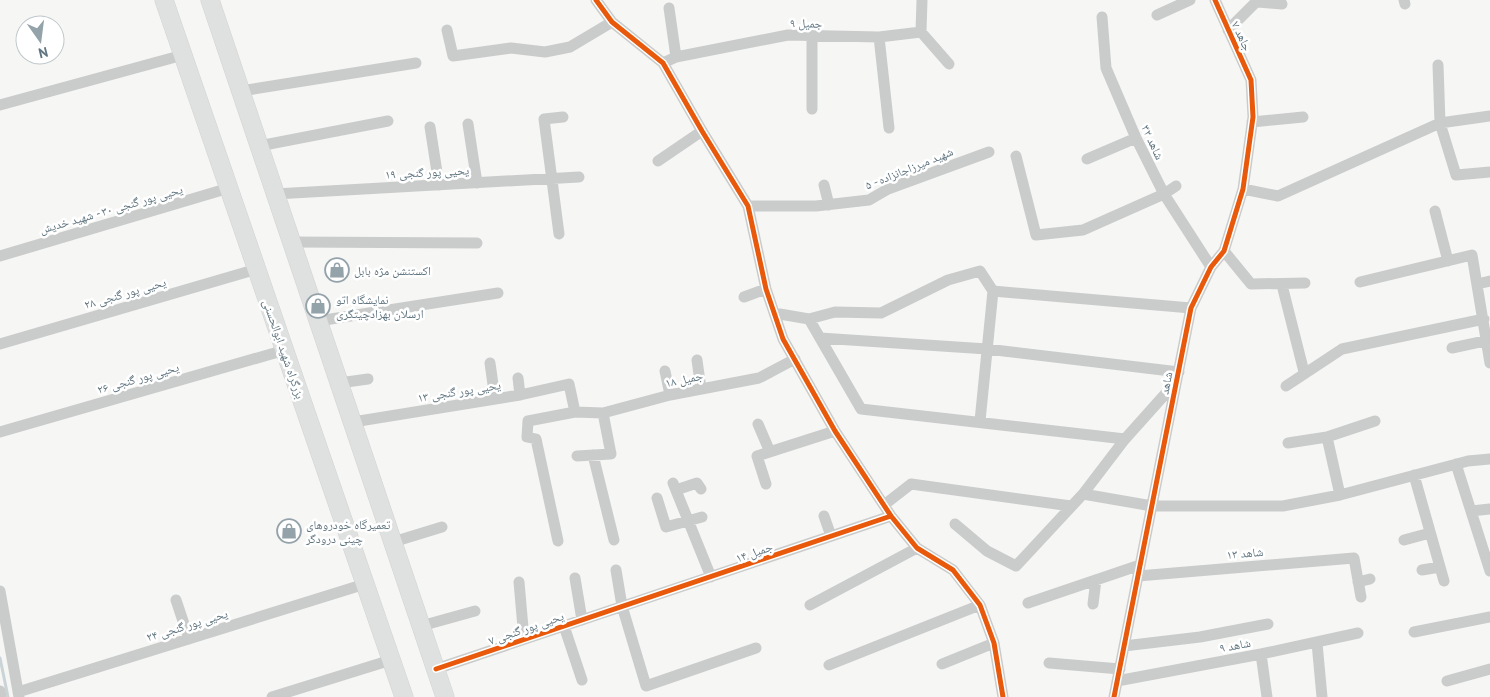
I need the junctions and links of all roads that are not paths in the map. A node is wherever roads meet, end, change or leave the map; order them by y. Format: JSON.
{"nodes":[{"id":1,"x":164,"y":0,"type":"edge"},
{"id":2,"x":596,"y":0,"type":"edge"},
{"id":3,"x":922,"y":0,"type":"edge"},
{"id":4,"x":1190,"y":0,"type":"edge"},
{"id":5,"x":1215,"y":0,"type":"edge"},
{"id":6,"x":213,"y":1,"type":"edge"},
{"id":7,"x":1258,"y":1,"type":"edge"},
{"id":8,"x":1282,"y":4,"type":"dead end"},
{"id":9,"x":669,"y":8,"type":"dead end"},
{"id":10,"x":1157,"y":15,"type":"dead end"},
{"id":11,"x":1102,"y":16,"type":"dead end"},
{"id":12,"x":612,"y":22,"type":"junction"},
{"id":13,"x":447,"y":30,"type":"dead end"},
{"id":14,"x":1228,"y":30,"type":"junction"},
{"id":15,"x":921,"y":32,"type":"junction"},
{"id":16,"x":812,"y":37,"type":"junction"},
{"id":17,"x":879,"y":37,"type":"junction"},
{"id":18,"x":183,"y":55,"type":"junction"},
{"id":19,"x":676,"y":57,"type":"junction"},
{"id":20,"x":416,"y":63,"type":"dead end"},
{"id":21,"x":663,"y":63,"type":"junction"},
{"id":22,"x":949,"y":64,"type":"dead end"},
{"id":23,"x":1438,"y":65,"type":"dead end"},
{"id":24,"x":1252,"y":80,"type":"joint"},
{"id":25,"x":241,"y":91,"type":"junction"},
{"id":26,"x":0,"y":105,"type":"edge"},
{"id":27,"x":812,"y":110,"type":"dead end"},
{"id":28,"x":1490,"y":116,"type":"edge"},
{"id":29,"x":563,"y":117,"type":"dead end"},
{"id":30,"x":1303,"y":117,"type":"dead end"},
{"id":31,"x":388,"y":122,"type":"dead end"},
{"id":32,"x":1252,"y":122,"type":"junction"},
{"id":33,"x":1440,"y":123,"type":"junction"},
{"id":34,"x":468,"y":124,"type":"dead end"},
{"id":35,"x":430,"y":127,"type":"dead end"},
{"id":36,"x":889,"y":128,"type":"dead end"},
{"id":37,"x":702,"y":131,"type":"junction"},
{"id":38,"x":1136,"y":138,"type":"junction"},
{"id":39,"x":259,"y":146,"type":"junction"},
{"id":40,"x":989,"y":152,"type":"dead end"},
{"id":41,"x":1016,"y":156,"type":"dead end"},
{"id":42,"x":1087,"y":159,"type":"dead end"},
{"id":43,"x":658,"y":161,"type":"dead end"},
{"id":44,"x":1490,"y":172,"type":"edge"},
{"id":45,"x":579,"y":177,"type":"dead end"},
{"id":46,"x":552,"y":179,"type":"junction"},
{"id":47,"x":477,"y":183,"type":"junction"},
{"id":48,"x":439,"y":185,"type":"junction"},
{"id":49,"x":824,"y":185,"type":"dead end"},
{"id":50,"x":1176,"y":186,"type":"dead end"},
{"id":51,"x":229,"y":188,"type":"junction"},
{"id":52,"x":1243,"y":189,"type":"junction"},
{"id":53,"x":275,"y":194,"type":"junction"},
{"id":54,"x":1164,"y":194,"type":"junction"},
{"id":55,"x":829,"y":205,"type":"junction"},
{"id":56,"x":748,"y":206,"type":"junction"},
{"id":57,"x":1436,"y":210,"type":"dead end"},
{"id":58,"x":559,"y":234,"type":"dead end"},
{"id":59,"x":292,"y":242,"type":"junction"},
{"id":60,"x":477,"y":243,"type":"dead end"},
{"id":61,"x":1224,"y":251,"type":"junction"},
{"id":62,"x":0,"y":256,"type":"edge"},
{"id":63,"x":1448,"y":261,"type":"junction"},
{"id":64,"x":1211,"y":267,"type":"junction"},
{"id":65,"x":257,"y":269,"type":"junction"},
{"id":66,"x":1490,"y":281,"type":"edge"},
{"id":67,"x":1360,"y":282,"type":"dead end"},
{"id":68,"x":1305,"y":283,"type":"dead end"},
{"id":69,"x":1477,"y":284,"type":"junction"},
{"id":70,"x":1282,"y":285,"type":"junction"},
{"id":71,"x":766,"y":289,"type":"junction"},
{"id":72,"x":993,"y":292,"type":"junction"},
{"id":73,"x":498,"y":293,"type":"dead end"},
{"id":74,"x":744,"y":297,"type":"dead end"},
{"id":75,"x":1191,"y":308,"type":"junction"},
{"id":76,"x":774,"y":313,"type":"junction"},
{"id":77,"x":809,"y":318,"type":"junction"},
{"id":78,"x":1484,"y":319,"type":"junction"},
{"id":79,"x":318,"y":321,"type":"junction"},
{"id":80,"x":820,"y":338,"type":"junction"},
{"id":81,"x":0,"y":344,"type":"edge"},
{"id":82,"x":1489,"y":344,"type":"edge"},
{"id":83,"x":1452,"y":348,"type":"dead end"},
{"id":84,"x":987,"y":349,"type":"junction"},
{"id":85,"x":285,"y":350,"type":"junction"},
{"id":86,"x":794,"y":359,"type":"junction"},
{"id":87,"x":697,"y":360,"type":"dead end"},
{"id":88,"x":490,"y":363,"type":"dead end"},
{"id":89,"x":1490,"y":363,"type":"edge"},
{"id":90,"x":665,"y":371,"type":"dead end"},
{"id":91,"x":1304,"y":372,"type":"junction"},
{"id":92,"x":1178,"y":376,"type":"junction"},
{"id":93,"x":518,"y":378,"type":"dead end"},
{"id":94,"x":368,"y":379,"type":"dead end"},
{"id":95,"x":339,"y":383,"type":"junction"},
{"id":96,"x":1286,"y":386,"type":"dead end"},
{"id":97,"x":701,"y":389,"type":"junction"},
{"id":98,"x":520,"y":395,"type":"junction"},
{"id":99,"x":670,"y":395,"type":"junction"},
{"id":100,"x":495,"y":399,"type":"junction"},
{"id":101,"x":575,"y":412,"type":"junction"},
{"id":102,"x":604,"y":413,"type":"junction"},
{"id":103,"x":1375,"y":420,"type":"dead end"},
{"id":104,"x":980,"y":421,"type":"junction"},
{"id":105,"x":353,"y":422,"type":"junction"},
{"id":106,"x":758,"y":424,"type":"dead end"},
{"id":107,"x":835,"y":431,"type":"junction"},
{"id":108,"x":0,"y":432,"type":"edge"},
{"id":109,"x":1327,"y":437,"type":"junction"},
{"id":110,"x":1125,"y":439,"type":"junction"},
{"id":111,"x":1288,"y":443,"type":"dead end"},
{"id":112,"x":770,"y":452,"type":"junction"},
{"id":113,"x":594,"y":455,"type":"junction"},
{"id":114,"x":577,"y":456,"type":"dead end"},
{"id":115,"x":1490,"y":459,"type":"edge"},
{"id":116,"x":1456,"y":464,"type":"junction"},
{"id":117,"x":1414,"y":474,"type":"junction"},
{"id":118,"x":766,"y":484,"type":"dead end"},
{"id":119,"x":701,"y":489,"type":"dead end"},
{"id":120,"x":1083,"y":494,"type":"junction"},
{"id":121,"x":1340,"y":495,"type":"junction"},
{"id":122,"x":657,"y":498,"type":"dead end"},
{"id":123,"x":884,"y":505,"type":"junction"},
{"id":124,"x":1071,"y":506,"type":"junction"},
{"id":125,"x":1152,"y":506,"type":"junction"},
{"id":126,"x":1490,"y":509,"type":"edge"},
{"id":127,"x":1471,"y":511,"type":"junction"},
{"id":128,"x":824,"y":516,"type":"dead end"},
{"id":129,"x":891,"y":516,"type":"junction"},
{"id":130,"x":702,"y":517,"type":"dead end"},
{"id":131,"x":689,"y":522,"type":"junction"},
{"id":132,"x":955,"y":524,"type":"dead end"},
{"id":133,"x":442,"y":527,"type":"dead end"},
{"id":134,"x":1430,"y":532,"type":"junction"},
{"id":135,"x":831,"y":536,"type":"junction"},
{"id":136,"x":614,"y":540,"type":"dead end"},
{"id":137,"x":1404,"y":540,"type":"dead end"},
{"id":138,"x":558,"y":541,"type":"dead end"},
{"id":139,"x":393,"y":542,"type":"junction"},
{"id":140,"x":917,"y":548,"type":"junction"},
{"id":141,"x":1440,"y":567,"type":"junction"},
{"id":142,"x":616,"y":570,"type":"dead end"},
{"id":143,"x":1139,"y":570,"type":"junction"},
{"id":144,"x":1422,"y":570,"type":"dead end"},
{"id":145,"x":1490,"y":571,"type":"edge"},
{"id":146,"x":711,"y":576,"type":"junction"},
{"id":147,"x":575,"y":578,"type":"dead end"},
{"id":148,"x":1370,"y":579,"type":"dead end"},
{"id":149,"x":1096,"y":580,"type":"junction"},
{"id":150,"x":1444,"y":581,"type":"dead end"},
{"id":151,"x":519,"y":582,"type":"dead end"},
{"id":152,"x":1358,"y":582,"type":"junction"},
{"id":153,"x":365,"y":584,"type":"junction"},
{"id":154,"x":0,"y":591,"type":"edge"},
{"id":155,"x":1361,"y":597,"type":"dead end"},
{"id":156,"x":176,"y":600,"type":"dead end"},
{"id":157,"x":1028,"y":603,"type":"dead end"},
{"id":158,"x":1093,"y":604,"type":"dead end"},
{"id":159,"x":810,"y":605,"type":"dead end"},
{"id":160,"x":980,"y":605,"type":"junction"},
{"id":161,"x":622,"y":606,"type":"junction"},
{"id":162,"x":475,"y":611,"type":"dead end"},
{"id":163,"x":1490,"y":617,"type":"edge"},
{"id":164,"x":582,"y":620,"type":"junction"},
{"id":165,"x":1268,"y":624,"type":"dead end"},
{"id":166,"x":422,"y":626,"type":"junction"},
{"id":167,"x":564,"y":626,"type":"junction"},
{"id":168,"x":1414,"y":632,"type":"dead end"},
{"id":169,"x":1358,"y":633,"type":"dead end"},
{"id":170,"x":189,"y":639,"type":"junction"},
{"id":171,"x":524,"y":639,"type":"junction"},
{"id":172,"x":994,"y":642,"type":"junction"},
{"id":173,"x":1317,"y":643,"type":"junction"},
{"id":174,"x":1124,"y":646,"type":"junction"},
{"id":175,"x":756,"y":648,"type":"dead end"},
{"id":176,"x":1261,"y":654,"type":"junction"},
{"id":177,"x":391,"y":660,"type":"junction"},
{"id":178,"x":1049,"y":663,"type":"dead end"},
{"id":179,"x":829,"y":664,"type":"dead end"},
{"id":180,"x":942,"y":664,"type":"dead end"},
{"id":181,"x":436,"y":669,"type":"junction"},
{"id":182,"x":1120,"y":669,"type":"junction"},
{"id":183,"x":1490,"y":669,"type":"edge"},
{"id":184,"x":582,"y":680,"type":"dead end"},
{"id":185,"x":1117,"y":681,"type":"junction"},
{"id":186,"x":1447,"y":681,"type":"dead end"},
{"id":187,"x":0,"y":691,"type":"edge"},
{"id":188,"x":19,"y":694,"type":"edge"},
{"id":189,"x":1,"y":697,"type":"edge"},
{"id":190,"x":272,"y":697,"type":"edge"},
{"id":191,"x":404,"y":697,"type":"edge"},
{"id":192,"x":445,"y":697,"type":"edge"},
{"id":193,"x":1003,"y":697,"type":"edge"},
{"id":194,"x":1114,"y":697,"type":"edge"},
{"id":195,"x":1267,"y":697,"type":"edge"},
{"id":196,"x":1322,"y":697,"type":"edge"}],
"edges":[{"from":1,"to":18,"type":"main road","name":"بزرگراه شهید ابوالحسنی"},
{"from":2,"to":12,"type":"street"},
{"from":3,"to":15,"type":"street"},
{"from":4,"to":10,"type":"street"},
{"from":5,"to":14,"type":"street","name":"جاهد ۷"},
{"from":6,"to":25,"type":"main road"},
{"from":7,"to":8,"type":"street"},
{"from":7,"to":14,"type":"street"},
{"from":9,"to":19,"type":"street"},
{"from":11,"to":38,"type":"street","name":"شاهد ۳۲"},
{"from":12,"to":13,"type":"street"},
{"from":12,"to":21,"type":"street"},
{"from":14,"to":24,"type":"street","name":"جاهد ۷"},
{"from":15,"to":17,"type":"street","name":"جمیل ۹"},
{"from":15,"to":22,"type":"street"},
{"from":16,"to":17,"type":"street","name":"جمیل ۹"},
{"from":16,"to":19,"type":"street","name":"جمیل ۹"},
{"from":16,"to":27,"type":"street"},
{"from":17,"to":36,"type":"street"},
{"from":18,"to":26,"type":"street"},
{"from":18,"to":51,"type":"main road","name":"بزرگراه شهید ابوالحسنی"},
{"from":19,"to":21,"type":"street","name":"جمیل ۹"},
{"from":20,"to":25,"type":"street"},
{"from":21,"to":37,"type":"street"},
{"from":23,"to":33,"type":"street"},
{"from":24,"to":32,"type":"street","name":"شاهد"},
{"from":25,"to":39,"type":"main road"},
{"from":28,"to":33,"type":"street"},
{"from":29,"to":46,"type":"street"},
{"from":30,"to":32,"type":"street"},
{"from":31,"to":39,"type":"street"},
{"from":32,"to":52,"type":"street","name":"شاهد"},
{"from":33,"to":44,"type":"street"},
{"from":33,"to":52,"type":"street"},
{"from":34,"to":47,"type":"street"},
{"from":35,"to":48,"type":"street"},
{"from":37,"to":43,"type":"street"},
{"from":37,"to":56,"type":"street"},
{"from":38,"to":42,"type":"street"},
{"from":38,"to":54,"type":"street","name":"شاهد ۳۲"},
{"from":39,"to":53,"type":"main road"},
{"from":40,"to":55,"type":"street","name":"شهید میرزاجانزاده - ۵"},
{"from":41,"to":54,"type":"street"},
{"from":45,"to":46,"type":"street","name":"یحیی پور گنجی ۱۹"},
{"from":46,"to":47,"type":"street","name":"یحیی پور گنجی ۱۹"},
{"from":46,"to":58,"type":"street"},
{"from":47,"to":48,"type":"street","name":"یحیی پور گنجی ۱۹"},
{"from":48,"to":53,"type":"street","name":"یحیی پور گنجی ۱۹"},
{"from":49,"to":55,"type":"street"},
{"from":50,"to":54,"type":"street"},
{"from":51,"to":62,"type":"street","name":"یحیی پور گنجی ۳۰ - شهید خدیش"},
{"from":51,"to":65,"type":"main road","name":"بزرگراه شهید ابوالحسنی"},
{"from":52,"to":61,"type":"street","name":"شاهد"},
{"from":53,"to":59,"type":"main road"},
{"from":54,"to":64,"type":"street","name":"شاهد ۳۲"},
{"from":55,"to":56,"type":"street","name":"شهید میرزاجانزاده - ۵"},
{"from":56,"to":71,"type":"street"},
{"from":57,"to":63,"type":"street"},
{"from":59,"to":60,"type":"street"},
{"from":59,"to":79,"type":"main road"},
{"from":61,"to":64,"type":"street","name":"شاهد"},
{"from":61,"to":70,"type":"street"},
{"from":63,"to":67,"type":"street"},
{"from":63,"to":69,"type":"street"},
{"from":64,"to":75,"type":"street","name":"شاهد"},
{"from":65,"to":81,"type":"street","name":"یحیی پور گنجی ۲۸"},
{"from":65,"to":85,"type":"main road","name":"بزرگراه شهید ابوالحسنی"},
{"from":66,"to":69,"type":"street"},
{"from":68,"to":70,"type":"street"},
{"from":69,"to":78,"type":"street"},
{"from":70,"to":91,"type":"street"},
{"from":71,"to":74,"type":"street"},
{"from":71,"to":76,"type":"street"},
{"from":72,"to":75,"type":"street"},
{"from":72,"to":77,"type":"street"},
{"from":72,"to":84,"type":"street"},
{"from":73,"to":79,"type":"street"},
{"from":75,"to":92,"type":"street","name":"شاهد"},
{"from":76,"to":77,"type":"street"},
{"from":76,"to":86,"type":"street"},
{"from":77,"to":80,"type":"street"},
{"from":78,"to":82,"type":"street"},
{"from":78,"to":91,"type":"street"},
{"from":79,"to":95,"type":"main road"},
{"from":80,"to":84,"type":"street"},
{"from":80,"to":104,"type":"street"},
{"from":82,"to":83,"type":"street"},
{"from":82,"to":89,"type":"street"},
{"from":84,"to":92,"type":"street"},
{"from":84,"to":104,"type":"street"},
{"from":85,"to":108,"type":"street","name":"یحیی پور گنجی ۲۶"},
{"from":85,"to":153,"type":"main road","name":"بزرگراه شهید ابوالحسنی"},
{"from":86,"to":97,"type":"street","name":"جمیل ۱۸"},
{"from":86,"to":107,"type":"street"},
{"from":87,"to":97,"type":"street"},
{"from":88,"to":100,"type":"street"},
{"from":90,"to":99,"type":"street"},
{"from":91,"to":96,"type":"street"},
{"from":92,"to":110,"type":"street"},
{"from":92,"to":125,"type":"street","name":"شاهد"},
{"from":93,"to":98,"type":"street"},
{"from":94,"to":95,"type":"street"},
{"from":95,"to":105,"type":"main road"},
{"from":97,"to":99,"type":"street","name":"جمیل ۱۸"},
{"from":98,"to":100,"type":"street","name":"یحیی پور گنجی ۱۳"},
{"from":98,"to":101,"type":"street","name":"یحیی پور گنجی ۱۳"},
{"from":99,"to":102,"type":"street","name":"جمیل ۱۸"},
{"from":100,"to":105,"type":"street","name":"یحیی پور گنجی ۱۳"},
{"from":101,"to":102,"type":"street","name":"جمیل ۱۸"},
{"from":101,"to":138,"type":"street","name":"جمیل ۱۸"},
{"from":102,"to":113,"type":"street"},
{"from":103,"to":109,"type":"street"},
{"from":104,"to":110,"type":"street"},
{"from":105,"to":139,"type":"main road"},
{"from":106,"to":112,"type":"street"},
{"from":107,"to":112,"type":"street"},
{"from":107,"to":123,"type":"street"},
{"from":109,"to":111,"type":"street"},
{"from":109,"to":121,"type":"street"},
{"from":110,"to":120,"type":"street"},
{"from":112,"to":118,"type":"street"},
{"from":113,"to":114,"type":"street"},
{"from":113,"to":136,"type":"street"},
{"from":115,"to":116,"type":"street"},
{"from":116,"to":117,"type":"street"},
{"from":116,"to":127,"type":"street"},
{"from":117,"to":121,"type":"street"},
{"from":117,"to":134,"type":"street"},
{"from":119,"to":131,"type":"street"},
{"from":120,"to":124,"type":"street"},
{"from":120,"to":125,"type":"street"},
{"from":121,"to":125,"type":"street"},
{"from":122,"to":131,"type":"street"},
{"from":123,"to":124,"type":"street"},
{"from":123,"to":129,"type":"street"},
{"from":124,"to":132,"type":"street"},
{"from":125,"to":143,"type":"street","name":"شاهد"},
{"from":126,"to":127,"type":"street"},
{"from":127,"to":145,"type":"street"},
{"from":128,"to":135,"type":"street"},
{"from":129,"to":135,"type":"street","name":"جمیل ۱۴"},
{"from":129,"to":140,"type":"street"},
{"from":130,"to":131,"type":"street"},
{"from":131,"to":146,"type":"street"},
{"from":133,"to":139,"type":"street"},
{"from":134,"to":137,"type":"street"},
{"from":134,"to":141,"type":"street"},
{"from":135,"to":146,"type":"street","name":"جمیل ۱۴"},
{"from":139,"to":166,"type":"main road"},
{"from":140,"to":159,"type":"street"},
{"from":140,"to":160,"type":"street"},
{"from":141,"to":144,"type":"street"},
{"from":141,"to":150,"type":"street"},
{"from":142,"to":161,"type":"street"},
{"from":143,"to":149,"type":"street","name":"شاهد ۱۳"},
{"from":143,"to":152,"type":"street","name":"شاهد ۱۳"},
{"from":143,"to":174,"type":"street","name":"شاهد"},
{"from":146,"to":161,"type":"street","name":"جمیل ۱۴"},
{"from":147,"to":164,"type":"street"},
{"from":148,"to":152,"type":"street"},
{"from":149,"to":157,"type":"street","name":"شاهد ۱۳"},
{"from":149,"to":158,"type":"street"},
{"from":151,"to":171,"type":"street"},
{"from":152,"to":155,"type":"street"},
{"from":153,"to":170,"type":"street","name":"یحیی پور گنجی ۲۴"},
{"from":153,"to":177,"type":"main road","name":"بزرگراه شهید ابوالحسنی"},
{"from":154,"to":188,"type":"street"},
{"from":156,"to":170,"type":"street"},
{"from":160,"to":172,"type":"street"},
{"from":160,"to":179,"type":"street"},
{"from":161,"to":164,"type":"street","name":"یحیی پور گنجی ۷"},
{"from":161,"to":175,"type":"street"},
{"from":162,"to":166,"type":"street"},
{"from":163,"to":168,"type":"street"},
{"from":164,"to":167,"type":"street","name":"یحیی پور گنجی ۷"},
{"from":165,"to":174,"type":"street"},
{"from":166,"to":181,"type":"main road"},
{"from":167,"to":171,"type":"street","name":"یحیی پور گنجی ۷"},
{"from":167,"to":184,"type":"street"},
{"from":169,"to":173,"type":"street","name":"شاهد ۹"},
{"from":170,"to":188,"type":"street","name":"یحیی پور گنجی ۲۴"},
{"from":171,"to":181,"type":"street","name":"یحیی پور گنجی ۷"},
{"from":172,"to":180,"type":"street"},
{"from":172,"to":193,"type":"street"},
{"from":173,"to":176,"type":"street","name":"شاهد ۹"},
{"from":173,"to":196,"type":"street"},
{"from":174,"to":182,"type":"street","name":"شاهد"},
{"from":176,"to":185,"type":"street","name":"شاهد ۹"},
{"from":176,"to":195,"type":"street"},
{"from":177,"to":190,"type":"street"},
{"from":177,"to":191,"type":"main road","name":"بزرگراه شهید ابوالحسنی"},
{"from":178,"to":182,"type":"street"},
{"from":181,"to":192,"type":"main road"},
{"from":182,"to":185,"type":"street","name":"شاهد"},
{"from":183,"to":186,"type":"street"},
{"from":185,"to":194,"type":"street","name":"شاهد"},
{"from":187,"to":189,"type":"street"}]}
